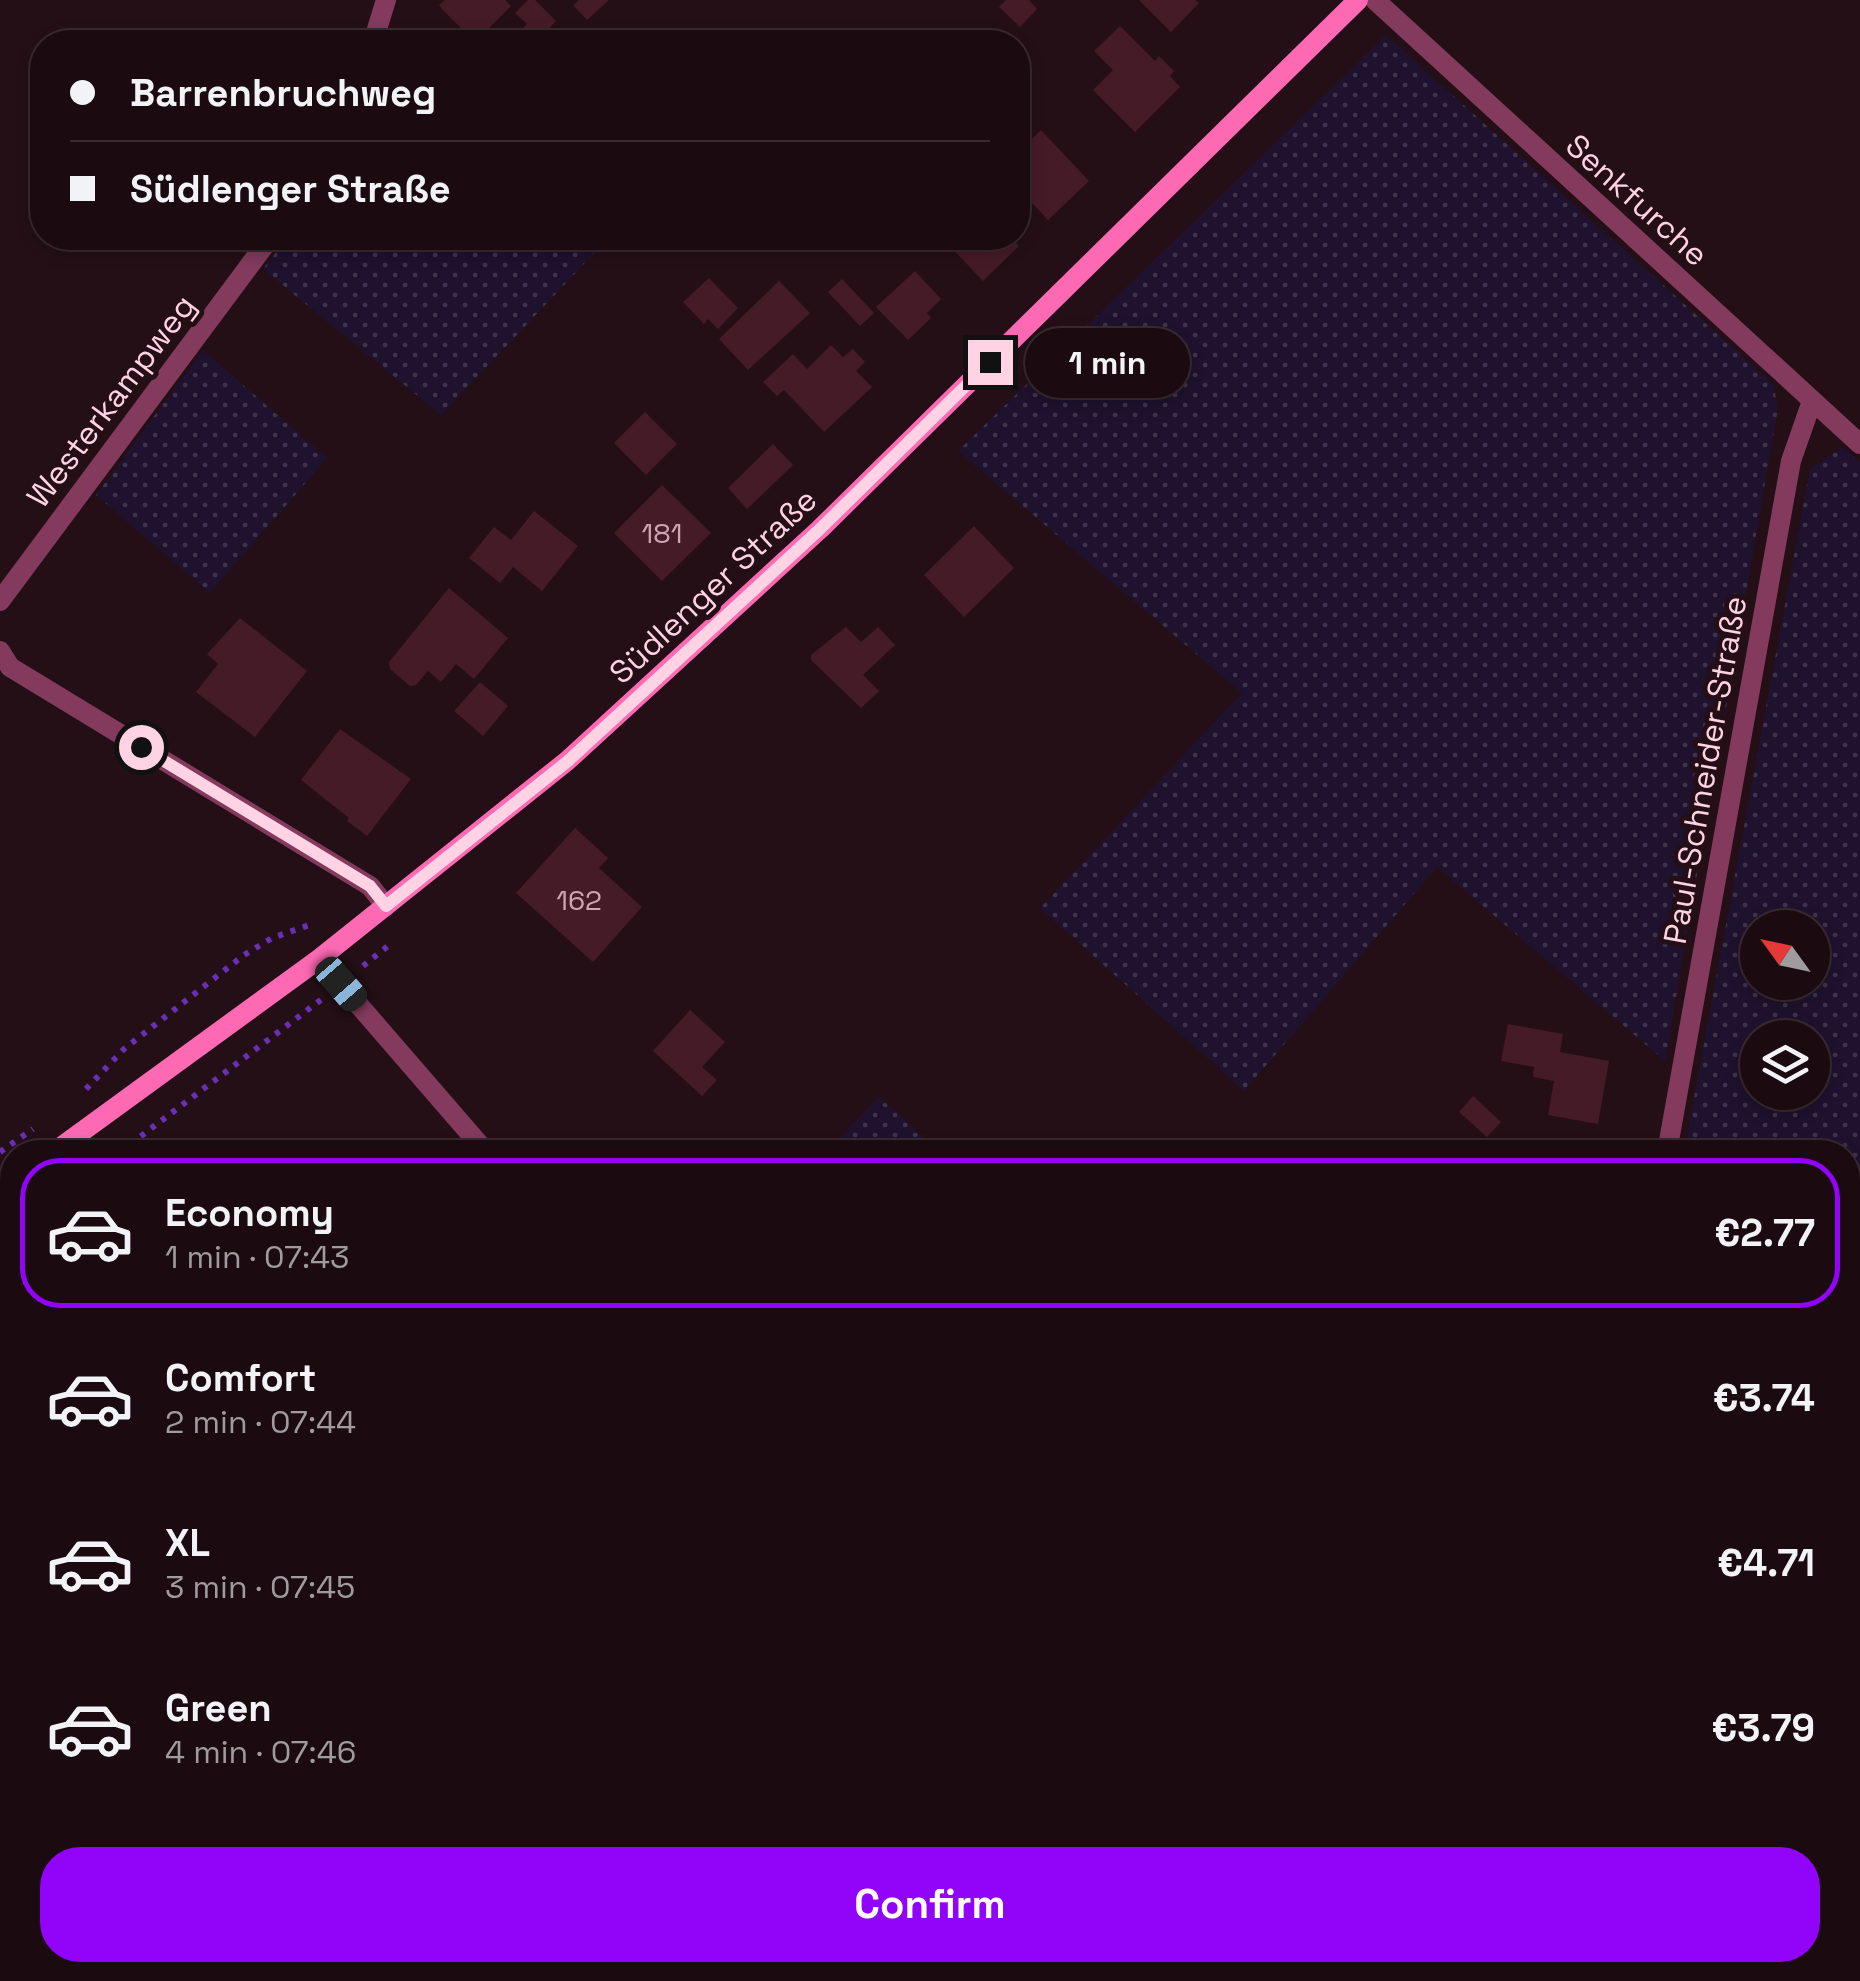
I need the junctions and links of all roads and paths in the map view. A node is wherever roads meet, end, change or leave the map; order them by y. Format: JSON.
{"nodes":[{"id":1,"x":386,"y":0,"type":"edge"},
{"id":2,"x":1358,"y":0,"type":"edge"},
{"id":3,"x":1375,"y":0,"type":"edge"},
{"id":4,"x":377,"y":30,"type":"edge"},
{"id":5,"x":261,"y":250,"type":"edge"},
{"id":6,"x":1812,"y":401,"type":"junction"},
{"id":7,"x":1860,"y":444,"type":"edge"},
{"id":8,"x":0,"y":601,"type":"edge"},
{"id":9,"x":5,"y":659,"type":"edge"},
{"id":10,"x":386,"y":906,"type":"junction"},
{"id":11,"x":318,"y":922,"type":"dead end"},
{"id":12,"x":318,"y":958,"type":"junction"},
{"id":13,"x":77,"y":1099,"type":"dead end"},
{"id":14,"x":46,"y":1120,"type":"dead end"},
{"id":15,"x":17,"y":1140,"type":"edge"},
{"id":16,"x":70,"y":1140,"type":"edge"},
{"id":17,"x":476,"y":1140,"type":"edge"},
{"id":18,"x":1669,"y":1140,"type":"edge"}],
"edges":[{"from":1,"to":4,"type":"street"},
{"from":2,"to":10,"type":"main road","name":"Südlenger Straße"},
{"from":3,"to":6,"type":"street","name":"Senkfurche"},
{"from":5,"to":8,"type":"street","name":"Westerkampweg"},
{"from":6,"to":7,"type":"street","name":"Senkfurche"},
{"from":6,"to":18,"type":"street","name":"Paul-Schneider-Straße"},
{"from":9,"to":10,"type":"street"},
{"from":10,"to":12,"type":"main road","name":"Südlenger Straße"},
{"from":11,"to":13,"type":"path"},
{"from":12,"to":16,"type":"main road","name":"Südlenger Straße"},
{"from":12,"to":17,"type":"street"},
{"from":14,"to":15,"type":"path"}]}
